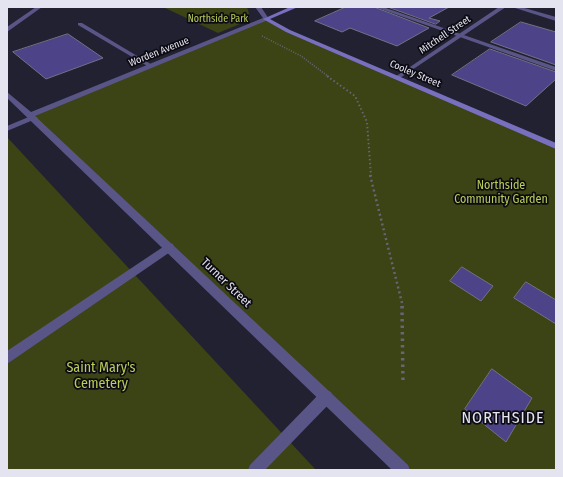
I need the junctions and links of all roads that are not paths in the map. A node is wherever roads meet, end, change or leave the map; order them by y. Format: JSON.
{"nodes":[{"id":1,"x":39,"y":7,"type":"edge"},
{"id":2,"x":258,"y":7,"type":"edge"},
{"id":3,"x":295,"y":7,"type":"edge"},
{"id":4,"x":378,"y":7,"type":"edge"},
{"id":5,"x":503,"y":7,"type":"edge"},
{"id":6,"x":515,"y":7,"type":"edge"},
{"id":7,"x":266,"y":19,"type":"junction"},
{"id":8,"x":556,"y":19,"type":"edge"},
{"id":9,"x":80,"y":24,"type":"dead end"},
{"id":10,"x":7,"y":30,"type":"edge"},
{"id":11,"x":461,"y":35,"type":"junction"},
{"id":12,"x":151,"y":66,"type":"junction"},
{"id":13,"x":556,"y":69,"type":"edge"},
{"id":14,"x":398,"y":77,"type":"junction"},
{"id":15,"x":7,"y":94,"type":"edge"},
{"id":16,"x":33,"y":117,"type":"junction"},
{"id":17,"x":7,"y":129,"type":"edge"},
{"id":18,"x":556,"y":146,"type":"edge"},
{"id":19,"x":169,"y":247,"type":"junction"},
{"id":20,"x":7,"y":358,"type":"edge"},
{"id":21,"x":326,"y":397,"type":"junction"},
{"id":22,"x":255,"y":470,"type":"edge"},
{"id":23,"x":403,"y":470,"type":"edge"}],
"edges":[{"from":1,"to":10,"type":"street"},
{"from":2,"to":7,"type":"street"},
{"from":3,"to":7,"type":"street","name":"Worden Avenue"},
{"from":4,"to":11,"type":"street"},
{"from":5,"to":11,"type":"street","name":"Mitchell Street"},
{"from":6,"to":8,"type":"street"},
{"from":7,"to":12,"type":"street","name":"Worden Avenue"},
{"from":7,"to":14,"type":"street","name":"Cooley Street"},
{"from":9,"to":12,"type":"street"},
{"from":11,"to":13,"type":"street"},
{"from":11,"to":14,"type":"street","name":"Mitchell Street"},
{"from":12,"to":16,"type":"street","name":"Worden Avenue"},
{"from":14,"to":18,"type":"street","name":"Cooley Street"},
{"from":15,"to":16,"type":"street","name":"Turner Street"},
{"from":16,"to":17,"type":"street","name":"Worden Avenue"},
{"from":16,"to":19,"type":"street","name":"Turner Street"},
{"from":19,"to":20,"type":"street"},
{"from":19,"to":21,"type":"street","name":"Turner Street"},
{"from":21,"to":22,"type":"street"},
{"from":21,"to":23,"type":"street","name":"Turner Street"}]}
